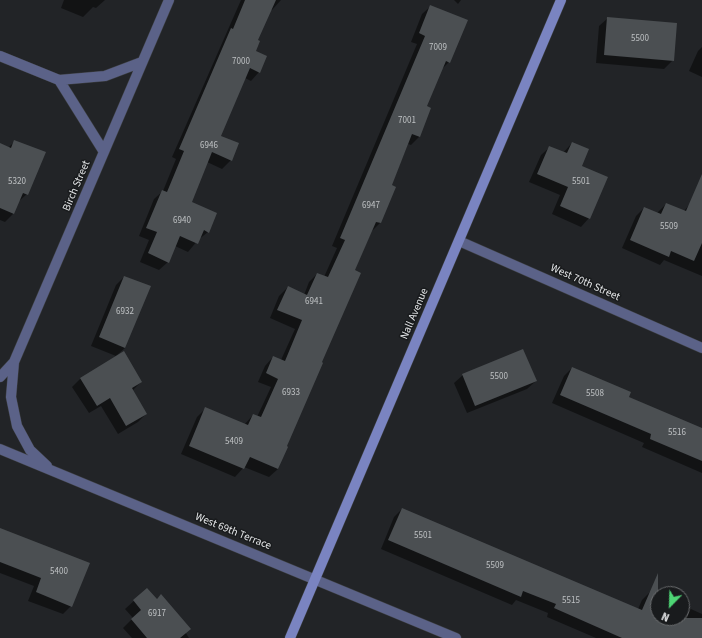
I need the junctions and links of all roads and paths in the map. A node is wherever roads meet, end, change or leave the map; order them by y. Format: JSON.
{"nodes":[{"id":1,"x":169,"y":0,"type":"edge"},
{"id":2,"x":561,"y":0,"type":"edge"},
{"id":3,"x":0,"y":56,"type":"edge"},
{"id":4,"x":142,"y":62,"type":"junction"},
{"id":5,"x":59,"y":80,"type":"junction"},
{"id":6,"x":104,"y":152,"type":"junction"},
{"id":7,"x":459,"y":241,"type":"junction"},
{"id":8,"x":702,"y":348,"type":"edge"},
{"id":9,"x":14,"y":362,"type":"junction"},
{"id":10,"x":0,"y":377,"type":"edge"},
{"id":11,"x":0,"y":449,"type":"edge"},
{"id":12,"x":52,"y":471,"type":"junction"},
{"id":13,"x":315,"y":579,"type":"junction"},
{"id":14,"x":290,"y":638,"type":"edge"},
{"id":15,"x":456,"y":638,"type":"edge"}],
"edges":[{"from":1,"to":4,"type":"street","name":"Birch Street"},
{"from":2,"to":7,"type":"main road","name":"Nall Avenue"},
{"from":3,"to":5,"type":"street"},
{"from":4,"to":5,"type":"street"},
{"from":4,"to":6,"type":"street","name":"Birch Street"},
{"from":5,"to":6,"type":"street"},
{"from":6,"to":9,"type":"street","name":"Birch Street"},
{"from":7,"to":8,"type":"street","name":"West 70th Street"},
{"from":7,"to":13,"type":"main road","name":"Nall Avenue"},
{"from":9,"to":10,"type":"street","name":"Birch Street"},
{"from":9,"to":12,"type":"street"},
{"from":11,"to":12,"type":"street","name":"West 69th Terrace"},
{"from":12,"to":13,"type":"street","name":"West 69th Terrace"},
{"from":13,"to":14,"type":"main road","name":"Nall Avenue"},
{"from":13,"to":15,"type":"street","name":"West 69th Terrace"}]}
